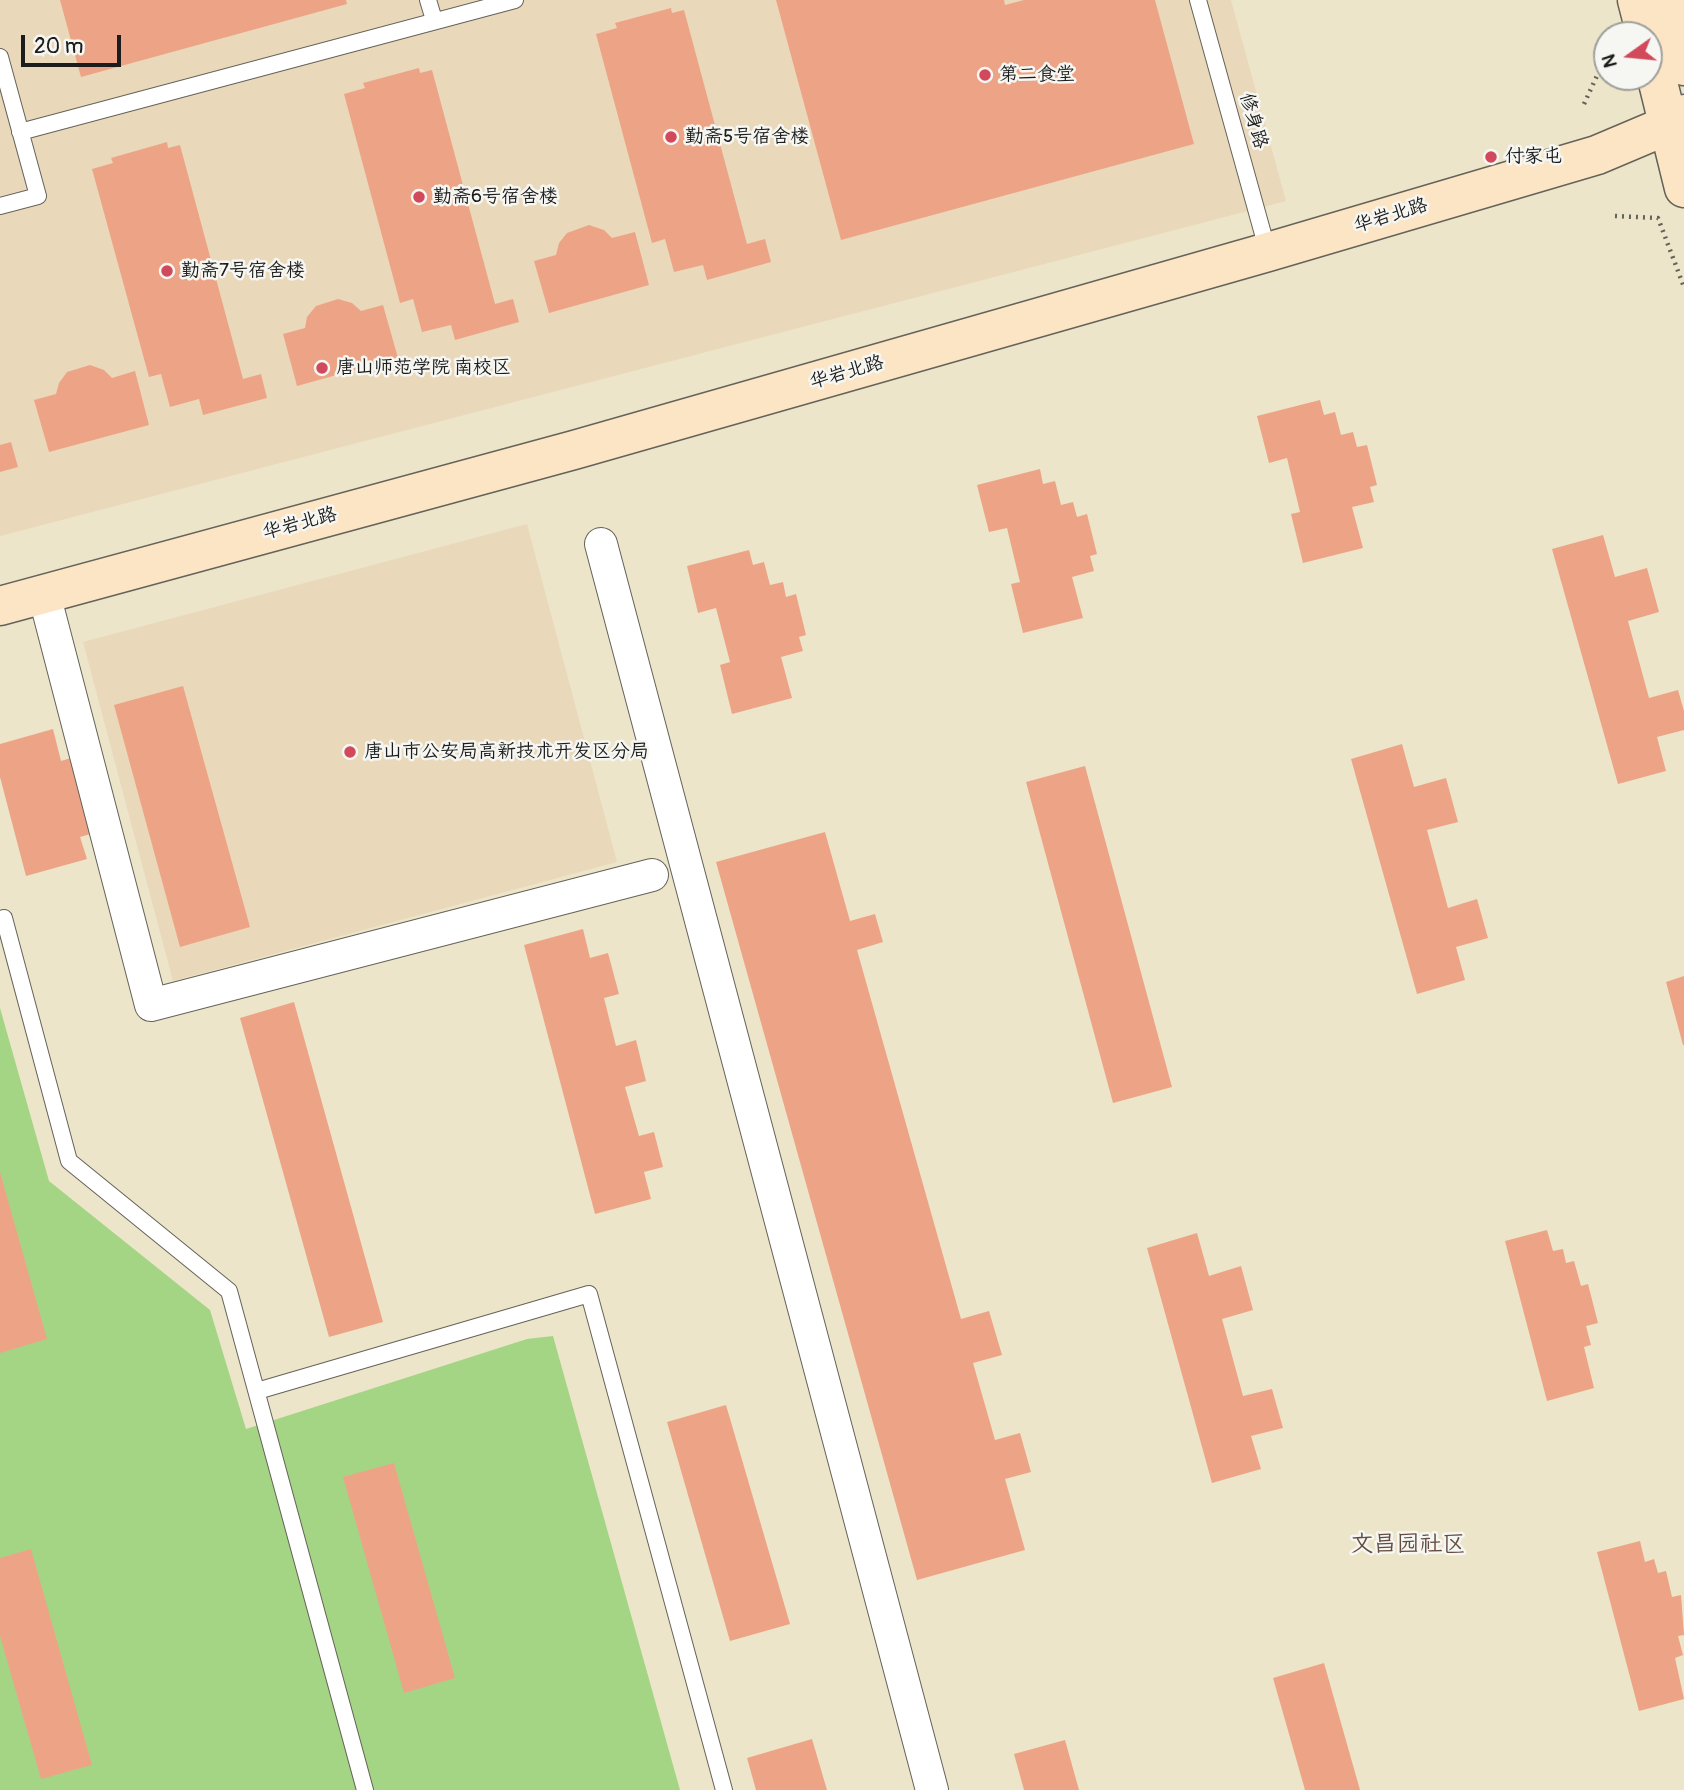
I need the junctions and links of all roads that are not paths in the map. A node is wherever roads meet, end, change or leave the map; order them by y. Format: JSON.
{"nodes":[{"id":1,"x":428,"y":0,"type":"edge"},
{"id":2,"x":515,"y":0,"type":"edge"},
{"id":3,"x":1198,"y":0,"type":"edge"},
{"id":4,"x":1637,"y":0,"type":"edge"},
{"id":5,"x":1669,"y":0,"type":"edge"},
{"id":6,"x":434,"y":20,"type":"junction"},
{"id":7,"x":1642,"y":21,"type":"edge"},
{"id":8,"x":0,"y":57,"type":"edge"},
{"id":9,"x":1684,"y":66,"type":"edge"},
{"id":10,"x":1663,"y":84,"type":"edge"},
{"id":11,"x":1676,"y":120,"type":"edge"},
{"id":12,"x":20,"y":132,"type":"junction"},
{"id":13,"x":1684,"y":188,"type":"edge"},
{"id":14,"x":0,"y":206,"type":"edge"},
{"id":15,"x":1268,"y":252,"type":"junction"},
{"id":16,"x":601,"y":544,"type":"dead end"},
{"id":17,"x":44,"y":594,"type":"junction"},
{"id":18,"x":0,"y":606,"type":"edge"},
{"id":19,"x":652,"y":875,"type":"dead end"},
{"id":20,"x":0,"y":919,"type":"edge"},
{"id":21,"x":257,"y":1391,"type":"junction"},
{"id":22,"x":365,"y":1790,"type":"edge"},
{"id":23,"x":724,"y":1790,"type":"edge"},
{"id":24,"x":932,"y":1790,"type":"edge"}],
"edges":[{"from":1,"to":6,"type":"lane"},
{"from":2,"to":6,"type":"lane"},
{"from":3,"to":15,"type":"lane","name":"修身路"},
{"from":4,"to":7,"type":"street"},
{"from":5,"to":9,"type":"street"},
{"from":6,"to":12,"type":"lane"},
{"from":8,"to":12,"type":"lane"},
{"from":10,"to":11,"type":"street"},
{"from":11,"to":13,"type":"street"},
{"from":11,"to":15,"type":"street","name":"华岩北路"},
{"from":12,"to":14,"type":"lane"},
{"from":15,"to":17,"type":"street","name":"华岩北路"},
{"from":16,"to":24,"type":"street"},
{"from":17,"to":18,"type":"street","name":"华岩北路"},
{"from":17,"to":19,"type":"street"},
{"from":20,"to":21,"type":"lane"},
{"from":21,"to":22,"type":"lane"},
{"from":21,"to":23,"type":"lane"}]}
